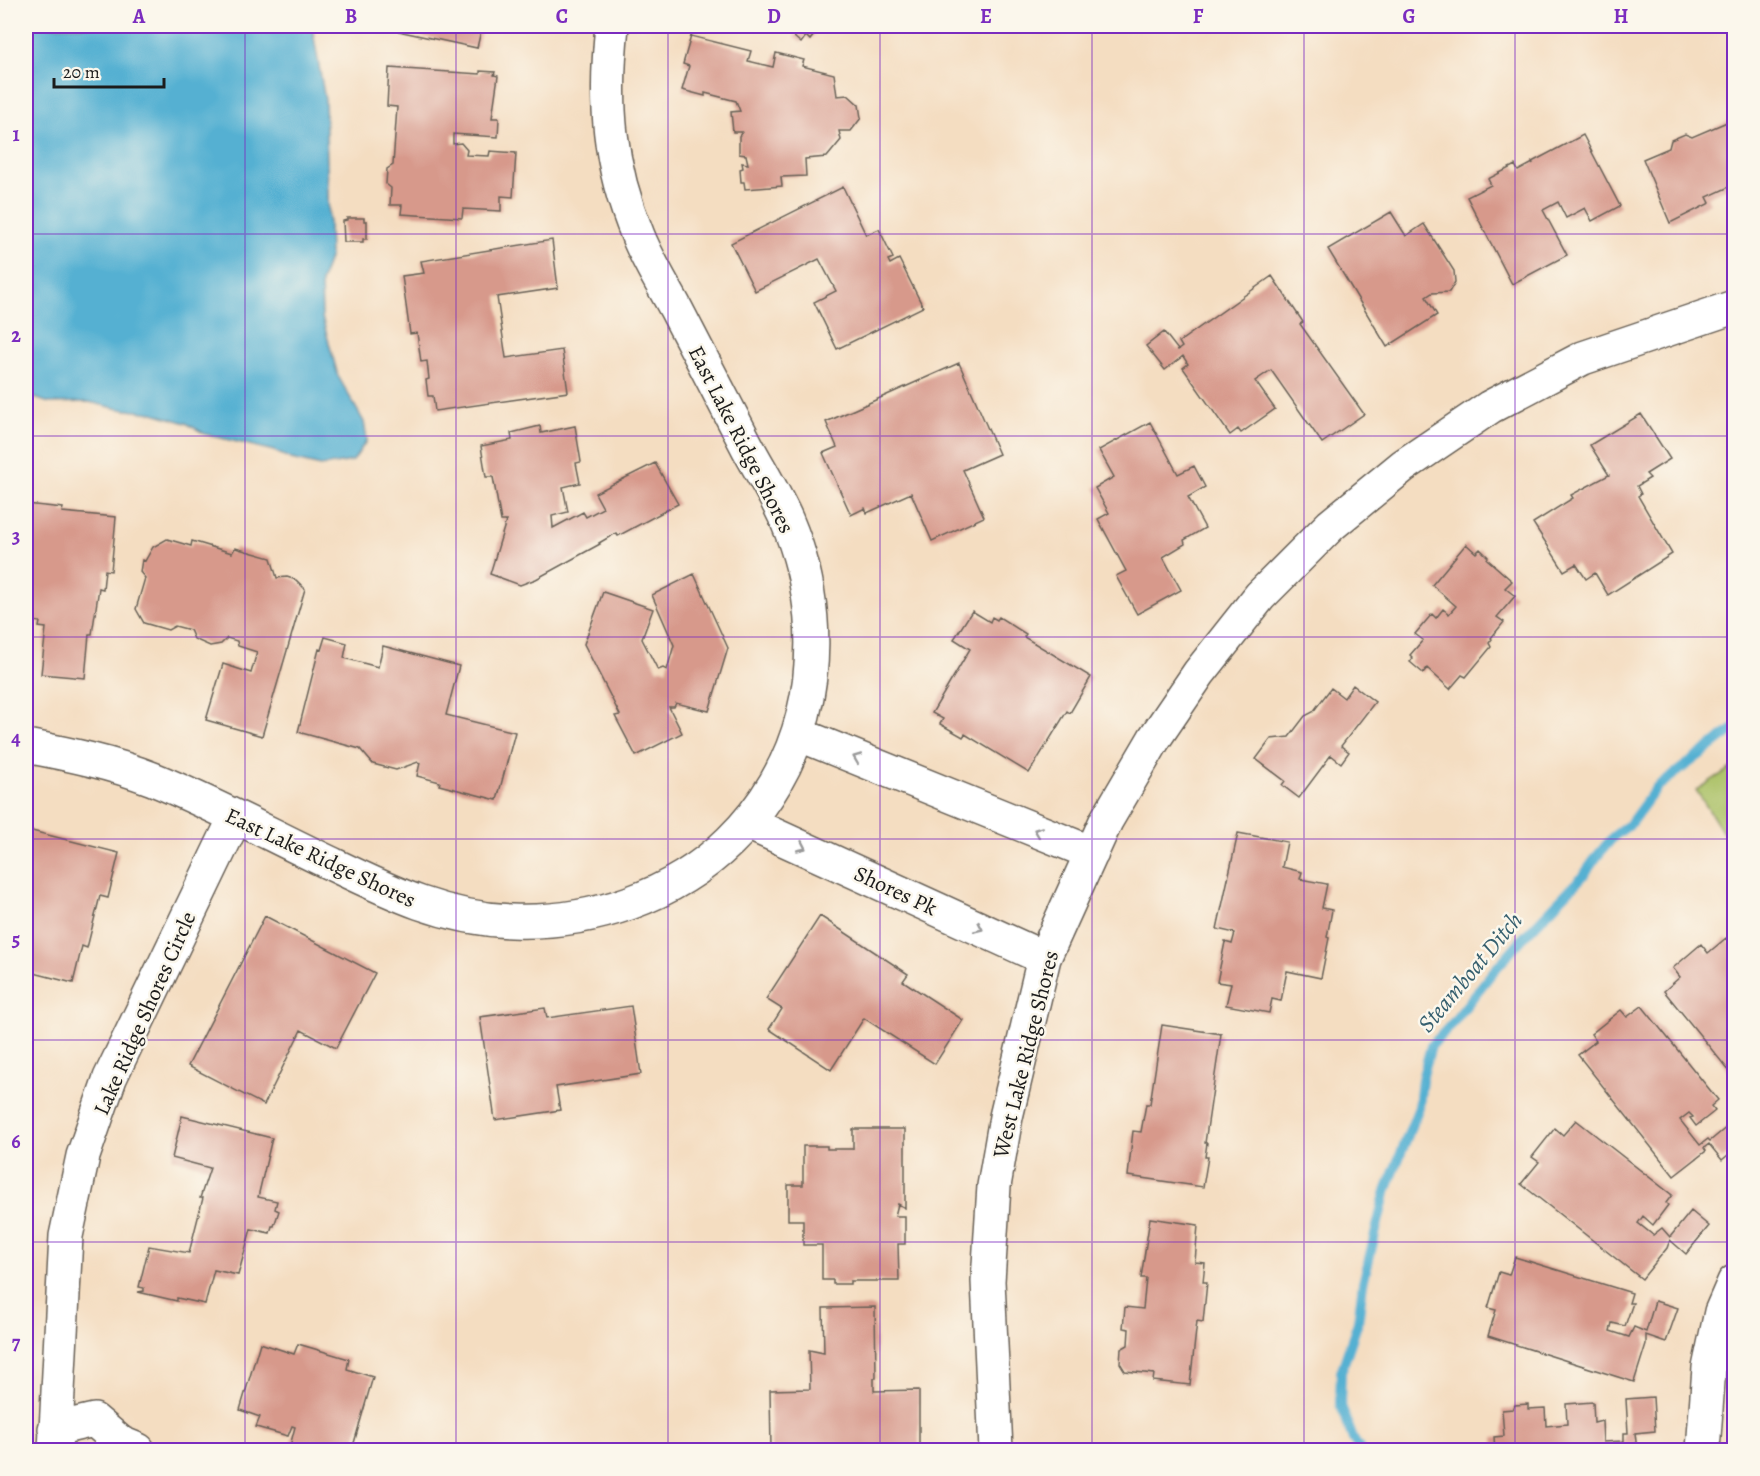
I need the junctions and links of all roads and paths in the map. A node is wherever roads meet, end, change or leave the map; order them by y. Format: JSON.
{"nodes":[{"id":1,"x":612,"y":26,"type":"edge"},
{"id":2,"x":1734,"y":307,"type":"edge"},
{"id":3,"x":798,"y":734,"type":"junction"},
{"id":4,"x":26,"y":746,"type":"edge"},
{"id":5,"x":235,"y":818,"type":"junction"},
{"id":6,"x":748,"y":823,"type":"junction"},
{"id":7,"x":1092,"y":853,"type":"junction"},
{"id":8,"x":1044,"y":958,"type":"junction"},
{"id":9,"x":1734,"y":1282,"type":"edge"},
{"id":10,"x":55,"y":1440,"type":"edge"},
{"id":11,"x":138,"y":1450,"type":"edge"},
{"id":12,"x":996,"y":1450,"type":"edge"},
{"id":13,"x":1703,"y":1450,"type":"edge"}],
"edges":[{"from":1,"to":3,"type":"street","name":"East Lake Ridge Shores"},
{"from":2,"to":7,"type":"street","name":"West Lake Ridge Shores"},
{"from":3,"to":6,"type":"street","name":"East Lake Ridge Shores"},
{"from":7,"to":3,"type":"street","one_way":true},
{"from":4,"to":5,"type":"street","name":"East Lake Ridge Shores"},
{"from":5,"to":6,"type":"street","name":"East Lake Ridge Shores"},
{"from":5,"to":10,"type":"street","name":"Lake Ridge Shores Circle"},
{"from":6,"to":8,"type":"street","name":"Shores Pk","one_way":true},
{"from":7,"to":8,"type":"street","name":"West Lake Ridge Shores"},
{"from":8,"to":12,"type":"street","name":"West Lake Ridge Shores"},
{"from":9,"to":13,"type":"street"},
{"from":10,"to":11,"type":"street","name":"Lake Ridge Shores Circle"}]}
